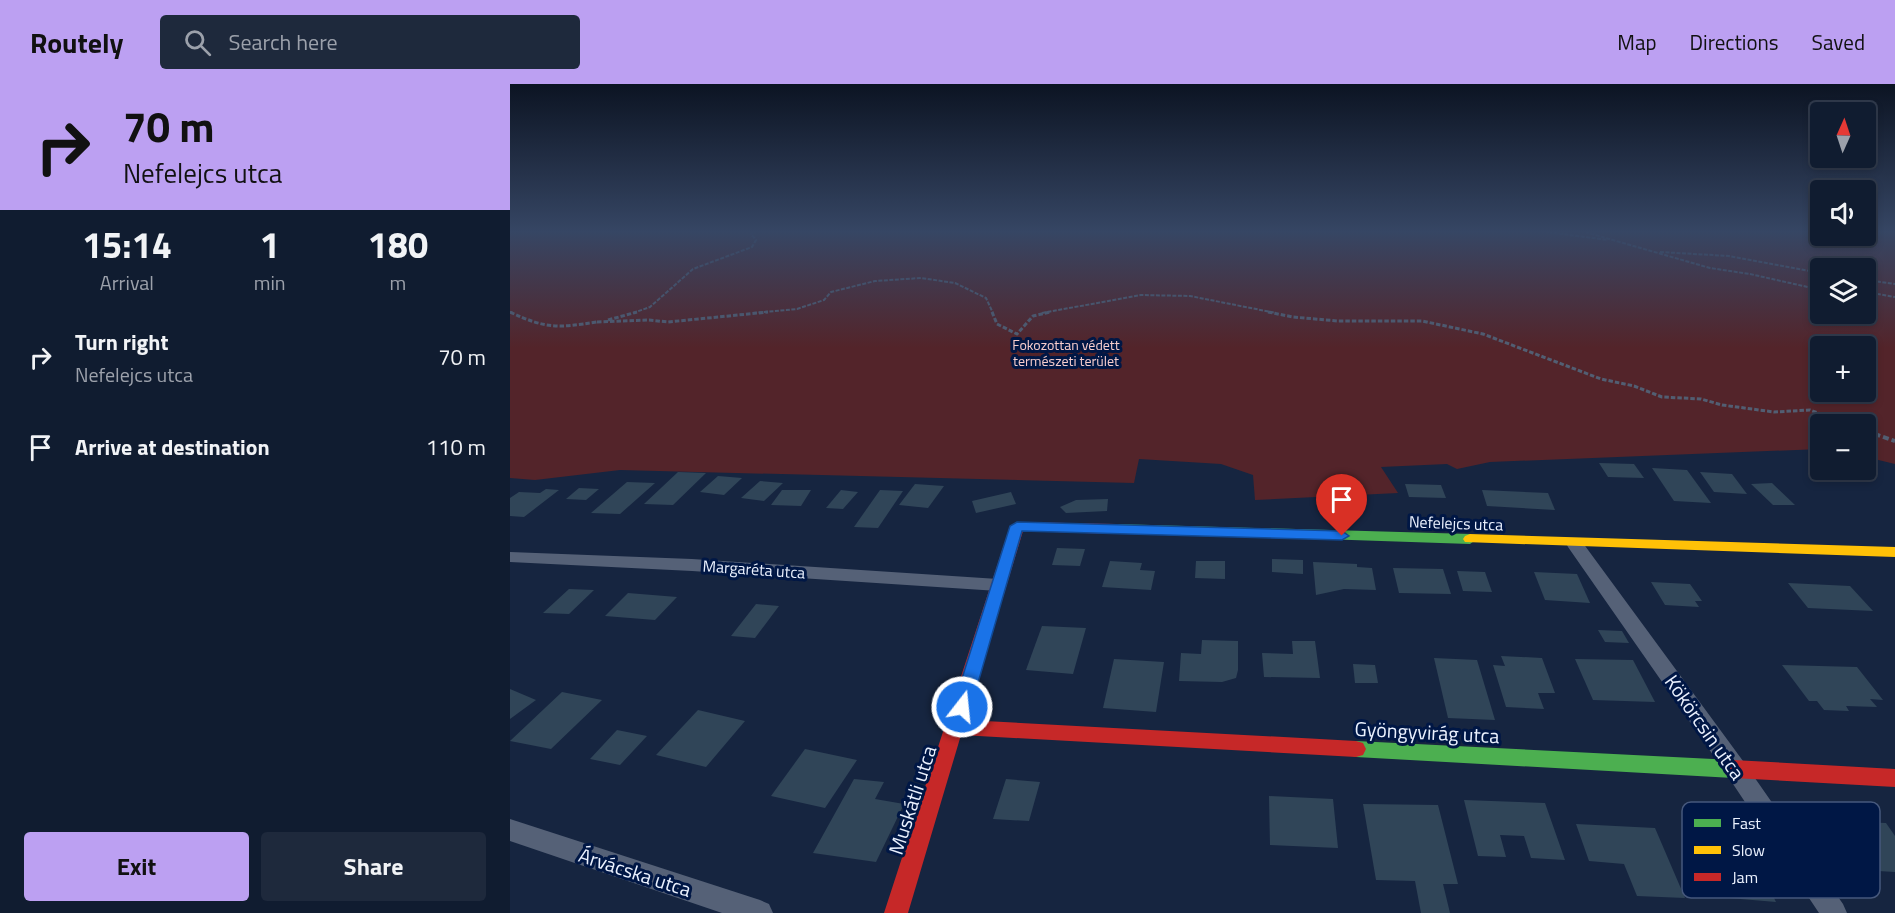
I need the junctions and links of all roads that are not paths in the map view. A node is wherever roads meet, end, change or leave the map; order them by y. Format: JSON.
{"nodes":[{"id":1,"x":1017,"y":526,"type":"joint"},
{"id":2,"x":1574,"y":543,"type":"junction"},
{"id":3,"x":1895,"y":552,"type":"edge"},
{"id":4,"x":510,"y":557,"type":"edge"},
{"id":5,"x":998,"y":585,"type":"junction"},
{"id":6,"x":956,"y":727,"type":"junction"},
{"id":7,"x":1735,"y":768,"type":"junction"},
{"id":8,"x":1895,"y":778,"type":"edge"},
{"id":9,"x":1758,"y":802,"type":"edge"},
{"id":10,"x":510,"y":830,"type":"edge"},
{"id":11,"x":1824,"y":898,"type":"edge"},
{"id":12,"x":760,"y":913,"type":"edge"},
{"id":13,"x":896,"y":913,"type":"edge"},
{"id":14,"x":1834,"y":913,"type":"edge"}],
"edges":[{"from":1,"to":2,"type":"street","name":"Nefelejcs utca"},
{"from":1,"to":5,"type":"street","name":"Muskátli utca"},
{"from":2,"to":3,"type":"street","name":"Nefelejcs utca"},
{"from":2,"to":7,"type":"street","name":"Kökörcsin utca"},
{"from":4,"to":5,"type":"street","name":"Margaréta utca"},
{"from":5,"to":6,"type":"street","name":"Muskátli utca"},
{"from":6,"to":7,"type":"street","name":"Gyöngyvirág utca"},
{"from":6,"to":13,"type":"street","name":"Muskátli utca"},
{"from":7,"to":8,"type":"street","name":"Gyöngyvirág utca"},
{"from":7,"to":9,"type":"street","name":"Kökörcsin utca"},
{"from":10,"to":12,"type":"street","name":"Árvácska utca"},
{"from":11,"to":14,"type":"street","name":"Kökörcsin utca"}]}
